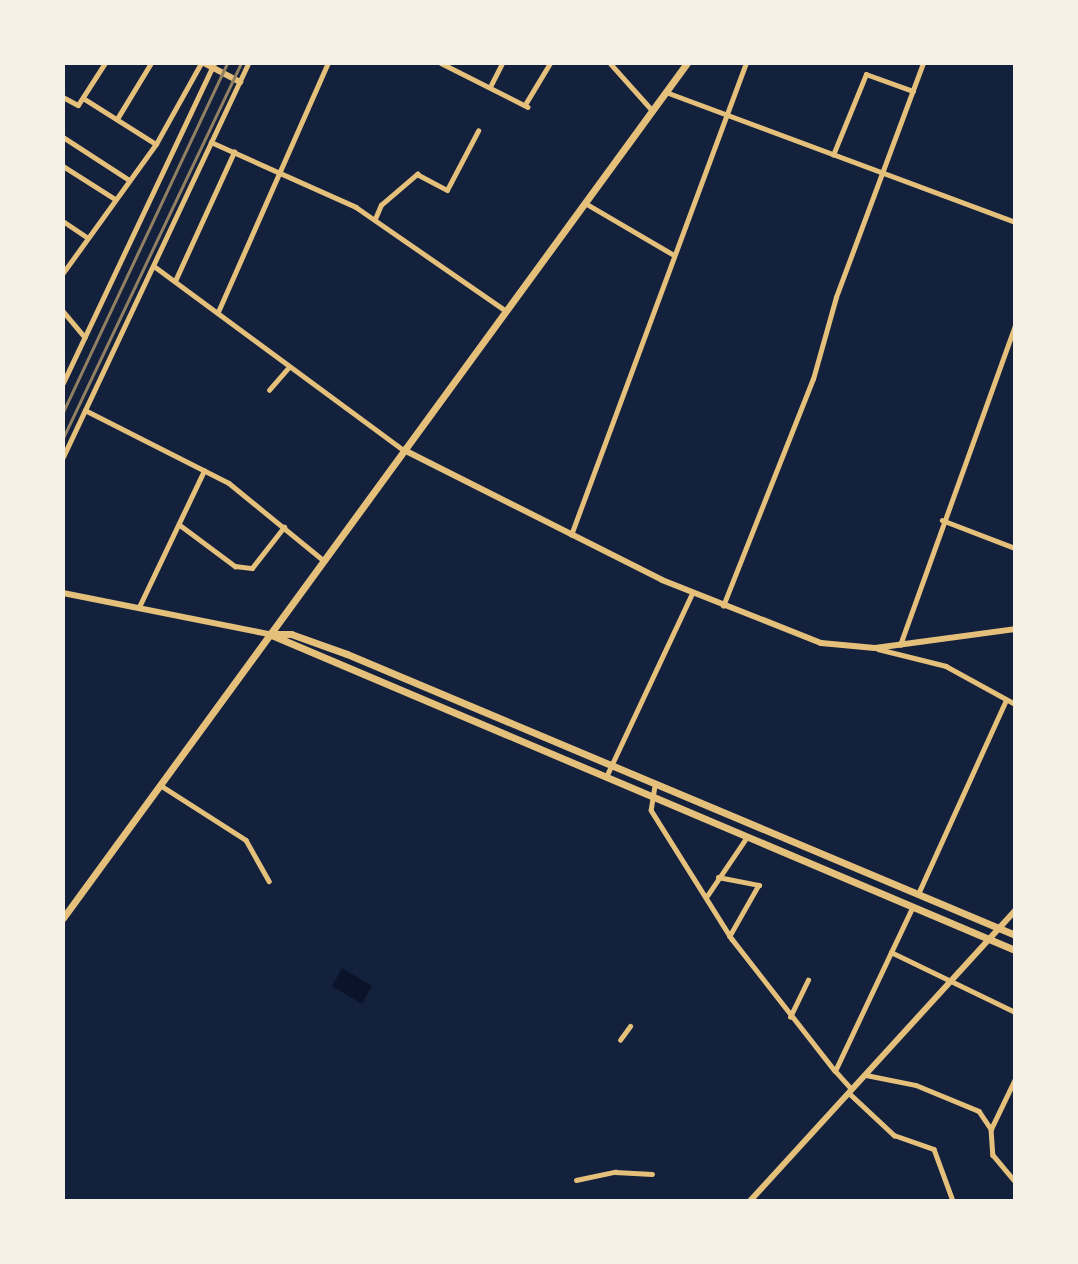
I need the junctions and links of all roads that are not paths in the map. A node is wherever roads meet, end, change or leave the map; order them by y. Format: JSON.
{"nodes":[{"id":1,"x":105,"y":63,"type":"edge"},
{"id":2,"x":151,"y":63,"type":"edge"},
{"id":3,"x":202,"y":63,"type":"edge"},
{"id":4,"x":248,"y":63,"type":"edge"},
{"id":5,"x":328,"y":63,"type":"edge"},
{"id":6,"x":441,"y":63,"type":"edge"},
{"id":7,"x":502,"y":63,"type":"edge"},
{"id":8,"x":550,"y":63,"type":"edge"},
{"id":9,"x":610,"y":63,"type":"edge"},
{"id":10,"x":687,"y":63,"type":"edge"},
{"id":11,"x":746,"y":63,"type":"edge"},
{"id":12,"x":923,"y":63,"type":"edge"},
{"id":13,"x":213,"y":66,"type":"edge"},
{"id":14,"x":240,"y":82,"type":"junction"},
{"id":15,"x":491,"y":85,"type":"junction"},
{"id":16,"x":913,"y":91,"type":"junction"},
{"id":17,"x":666,"y":92,"type":"junction"},
{"id":18,"x":63,"y":97,"type":"edge"},
{"id":19,"x":83,"y":98,"type":"junction"},
{"id":20,"x":652,"y":110,"type":"junction"},
{"id":21,"x":727,"y":116,"type":"junction"},
{"id":22,"x":117,"y":119,"type":"junction"},
{"id":23,"x":478,"y":131,"type":"dead end"},
{"id":24,"x":63,"y":137,"type":"edge"},
{"id":25,"x":211,"y":142,"type":"junction"},
{"id":26,"x":156,"y":144,"type":"junction"},
{"id":27,"x":233,"y":152,"type":"junction"},
{"id":28,"x":833,"y":155,"type":"junction"},
{"id":29,"x":63,"y":166,"type":"edge"},
{"id":30,"x":280,"y":173,"type":"junction"},
{"id":31,"x":882,"y":173,"type":"junction"},
{"id":32,"x":128,"y":179,"type":"junction"},
{"id":33,"x":115,"y":199,"type":"junction"},
{"id":34,"x":584,"y":202,"type":"junction"},
{"id":35,"x":375,"y":219,"type":"junction"},
{"id":36,"x":63,"y":220,"type":"edge"},
{"id":37,"x":1015,"y":222,"type":"edge"},
{"id":38,"x":88,"y":238,"type":"junction"},
{"id":39,"x":675,"y":255,"type":"junction"},
{"id":40,"x":154,"y":266,"type":"junction"},
{"id":41,"x":63,"y":273,"type":"edge"},
{"id":42,"x":175,"y":282,"type":"junction"},
{"id":43,"x":63,"y":311,"type":"edge"},
{"id":44,"x":506,"y":311,"type":"junction"},
{"id":45,"x":218,"y":313,"type":"junction"},
{"id":46,"x":1015,"y":326,"type":"edge"},
{"id":47,"x":85,"y":337,"type":"junction"},
{"id":48,"x":289,"y":367,"type":"junction"},
{"id":49,"x":63,"y":383,"type":"edge"},
{"id":50,"x":269,"y":390,"type":"dead end"},
{"id":51,"x":85,"y":410,"type":"junction"},
{"id":52,"x":404,"y":450,"type":"junction"},
{"id":53,"x":63,"y":457,"type":"edge"},
{"id":54,"x":204,"y":471,"type":"junction"},
{"id":55,"x":942,"y":520,"type":"junction"},
{"id":56,"x":180,"y":524,"type":"junction"},
{"id":57,"x":284,"y":527,"type":"junction"},
{"id":58,"x":571,"y":535,"type":"junction"},
{"id":59,"x":1015,"y":548,"type":"edge"},
{"id":60,"x":323,"y":561,"type":"junction"},
{"id":61,"x":63,"y":593,"type":"edge"},
{"id":62,"x":692,"y":593,"type":"junction"},
{"id":63,"x":723,"y":606,"type":"junction"},
{"id":64,"x":138,"y":607,"type":"junction"},
{"id":65,"x":1015,"y":629,"type":"edge"},
{"id":66,"x":269,"y":634,"type":"junction"},
{"id":67,"x":900,"y":645,"type":"junction"},
{"id":68,"x":876,"y":648,"type":"junction"},
{"id":69,"x":1006,"y":700,"type":"junction"},
{"id":70,"x":1015,"y":704,"type":"edge"},
{"id":71,"x":610,"y":766,"type":"junction"},
{"id":72,"x":607,"y":777,"type":"junction"},
{"id":73,"x":160,"y":785,"type":"junction"},
{"id":74,"x":655,"y":786,"type":"junction"},
{"id":75,"x":652,"y":796,"type":"junction"},
{"id":76,"x":747,"y":837,"type":"junction"},
{"id":77,"x":718,"y":877,"type":"junction"},
{"id":78,"x":269,"y":881,"type":"dead end"},
{"id":79,"x":918,"y":894,"type":"junction"},
{"id":80,"x":707,"y":896,"type":"junction"},
{"id":81,"x":912,"y":908,"type":"junction"},
{"id":82,"x":1015,"y":911,"type":"edge"},
{"id":83,"x":63,"y":918,"type":"edge"},
{"id":84,"x":999,"y":929,"type":"junction"},
{"id":85,"x":1015,"y":935,"type":"edge"},
{"id":86,"x":730,"y":936,"type":"junction"},
{"id":87,"x":989,"y":939,"type":"junction"},
{"id":88,"x":1015,"y":950,"type":"edge"},
{"id":89,"x":891,"y":952,"type":"junction"},
{"id":90,"x":808,"y":980,"type":"dead end"},
{"id":91,"x":951,"y":981,"type":"junction"},
{"id":92,"x":1015,"y":1012,"type":"edge"},
{"id":93,"x":790,"y":1018,"type":"junction"},
{"id":94,"x":630,"y":1026,"type":"dead end"},
{"id":95,"x":620,"y":1040,"type":"dead end"},
{"id":96,"x":835,"y":1071,"type":"junction"},
{"id":97,"x":865,"y":1074,"type":"junction"},
{"id":98,"x":1015,"y":1079,"type":"edge"},
{"id":99,"x":850,"y":1091,"type":"junction"},
{"id":100,"x":992,"y":1129,"type":"junction"},
{"id":101,"x":652,"y":1174,"type":"dead end"},
{"id":102,"x":576,"y":1180,"type":"dead end"},
{"id":103,"x":1015,"y":1181,"type":"edge"},
{"id":104,"x":750,"y":1201,"type":"edge"},
{"id":105,"x":953,"y":1201,"type":"edge"}],
"edges":[{"from":1,"to":19,"type":"street"},
{"from":2,"to":22,"type":"street"},
{"from":3,"to":13,"type":"street"},
{"from":3,"to":26,"type":"street"},
{"from":4,"to":14,"type":"street"},
{"from":5,"to":30,"type":"street"},
{"from":6,"to":15,"type":"street"},
{"from":7,"to":15,"type":"street"},
{"from":8,"to":15,"type":"street"},
{"from":9,"to":20,"type":"street"},
{"from":10,"to":17,"type":"main road"},
{"from":11,"to":21,"type":"street"},
{"from":12,"to":16,"type":"street"},
{"from":13,"to":14,"type":"street"},
{"from":13,"to":47,"type":"street"},
{"from":14,"to":25,"type":"street"},
{"from":16,"to":28,"type":"street"},
{"from":16,"to":31,"type":"street"},
{"from":17,"to":20,"type":"main road"},
{"from":17,"to":21,"type":"street"},
{"from":18,"to":19,"type":"street"},
{"from":19,"to":22,"type":"street"},
{"from":20,"to":34,"type":"main road"},
{"from":21,"to":28,"type":"street"},
{"from":21,"to":39,"type":"street"},
{"from":22,"to":26,"type":"street"},
{"from":23,"to":35,"type":"street"},
{"from":24,"to":32,"type":"street"},
{"from":25,"to":27,"type":"street"},
{"from":25,"to":40,"type":"street"},
{"from":26,"to":32,"type":"street"},
{"from":27,"to":30,"type":"street"},
{"from":27,"to":42,"type":"street"},
{"from":28,"to":31,"type":"street"},
{"from":29,"to":33,"type":"street"},
{"from":30,"to":35,"type":"street"},
{"from":30,"to":45,"type":"street"},
{"from":31,"to":37,"type":"street"},
{"from":31,"to":63,"type":"street"},
{"from":32,"to":33,"type":"street"},
{"from":33,"to":38,"type":"street"},
{"from":34,"to":39,"type":"street"},
{"from":34,"to":44,"type":"main road"},
{"from":35,"to":44,"type":"street"},
{"from":36,"to":38,"type":"street"},
{"from":38,"to":41,"type":"street"},
{"from":39,"to":58,"type":"street"},
{"from":40,"to":42,"type":"street"},
{"from":40,"to":51,"type":"street"},
{"from":42,"to":45,"type":"street"},
{"from":43,"to":47,"type":"street"},
{"from":44,"to":52,"type":"main road"},
{"from":45,"to":48,"type":"street"},
{"from":46,"to":55,"type":"street"},
{"from":47,"to":49,"type":"street"},
{"from":48,"to":50,"type":"street"},
{"from":48,"to":52,"type":"street"},
{"from":51,"to":53,"type":"street"},
{"from":51,"to":54,"type":"street"},
{"from":52,"to":58,"type":"street"},
{"from":52,"to":60,"type":"main road"},
{"from":54,"to":56,"type":"street"},
{"from":54,"to":57,"type":"street"},
{"from":55,"to":59,"type":"street"},
{"from":55,"to":67,"type":"street"},
{"from":56,"to":57,"type":"street"},
{"from":56,"to":64,"type":"street"},
{"from":57,"to":60,"type":"street"},
{"from":58,"to":62,"type":"street"},
{"from":60,"to":66,"type":"main road"},
{"from":61,"to":64,"type":"street"},
{"from":62,"to":63,"type":"street"},
{"from":62,"to":71,"type":"street"},
{"from":63,"to":68,"type":"street"},
{"from":64,"to":66,"type":"street"},
{"from":65,"to":67,"type":"street"},
{"from":66,"to":71,"type":"main road"},
{"from":66,"to":72,"type":"main road"},
{"from":66,"to":73,"type":"main road"},
{"from":67,"to":68,"type":"street"},
{"from":68,"to":69,"type":"street"},
{"from":69,"to":70,"type":"street"},
{"from":69,"to":79,"type":"street"},
{"from":71,"to":72,"type":"street"},
{"from":71,"to":74,"type":"main road"},
{"from":72,"to":75,"type":"main road"},
{"from":73,"to":78,"type":"street"},
{"from":73,"to":83,"type":"main road"},
{"from":74,"to":75,"type":"street"},
{"from":74,"to":79,"type":"main road"},
{"from":75,"to":76,"type":"main road"},
{"from":75,"to":80,"type":"street"},
{"from":76,"to":77,"type":"street"},
{"from":76,"to":81,"type":"main road"},
{"from":77,"to":80,"type":"street"},
{"from":77,"to":86,"type":"street"},
{"from":79,"to":84,"type":"main road"},
{"from":80,"to":86,"type":"street"},
{"from":81,"to":87,"type":"main road"},
{"from":81,"to":89,"type":"street"},
{"from":82,"to":84,"type":"street"},
{"from":84,"to":85,"type":"main road"},
{"from":84,"to":87,"type":"street"},
{"from":86,"to":93,"type":"street"},
{"from":87,"to":88,"type":"main road"},
{"from":87,"to":91,"type":"street"},
{"from":89,"to":91,"type":"street"},
{"from":89,"to":96,"type":"street"},
{"from":90,"to":93,"type":"street"},
{"from":91,"to":92,"type":"street"},
{"from":91,"to":97,"type":"street"},
{"from":93,"to":96,"type":"street"},
{"from":94,"to":95,"type":"street"},
{"from":96,"to":99,"type":"street"},
{"from":97,"to":99,"type":"street"},
{"from":97,"to":100,"type":"street"},
{"from":98,"to":100,"type":"street"},
{"from":99,"to":104,"type":"street"},
{"from":99,"to":105,"type":"street"},
{"from":100,"to":103,"type":"street"},
{"from":101,"to":102,"type":"street"}]}
